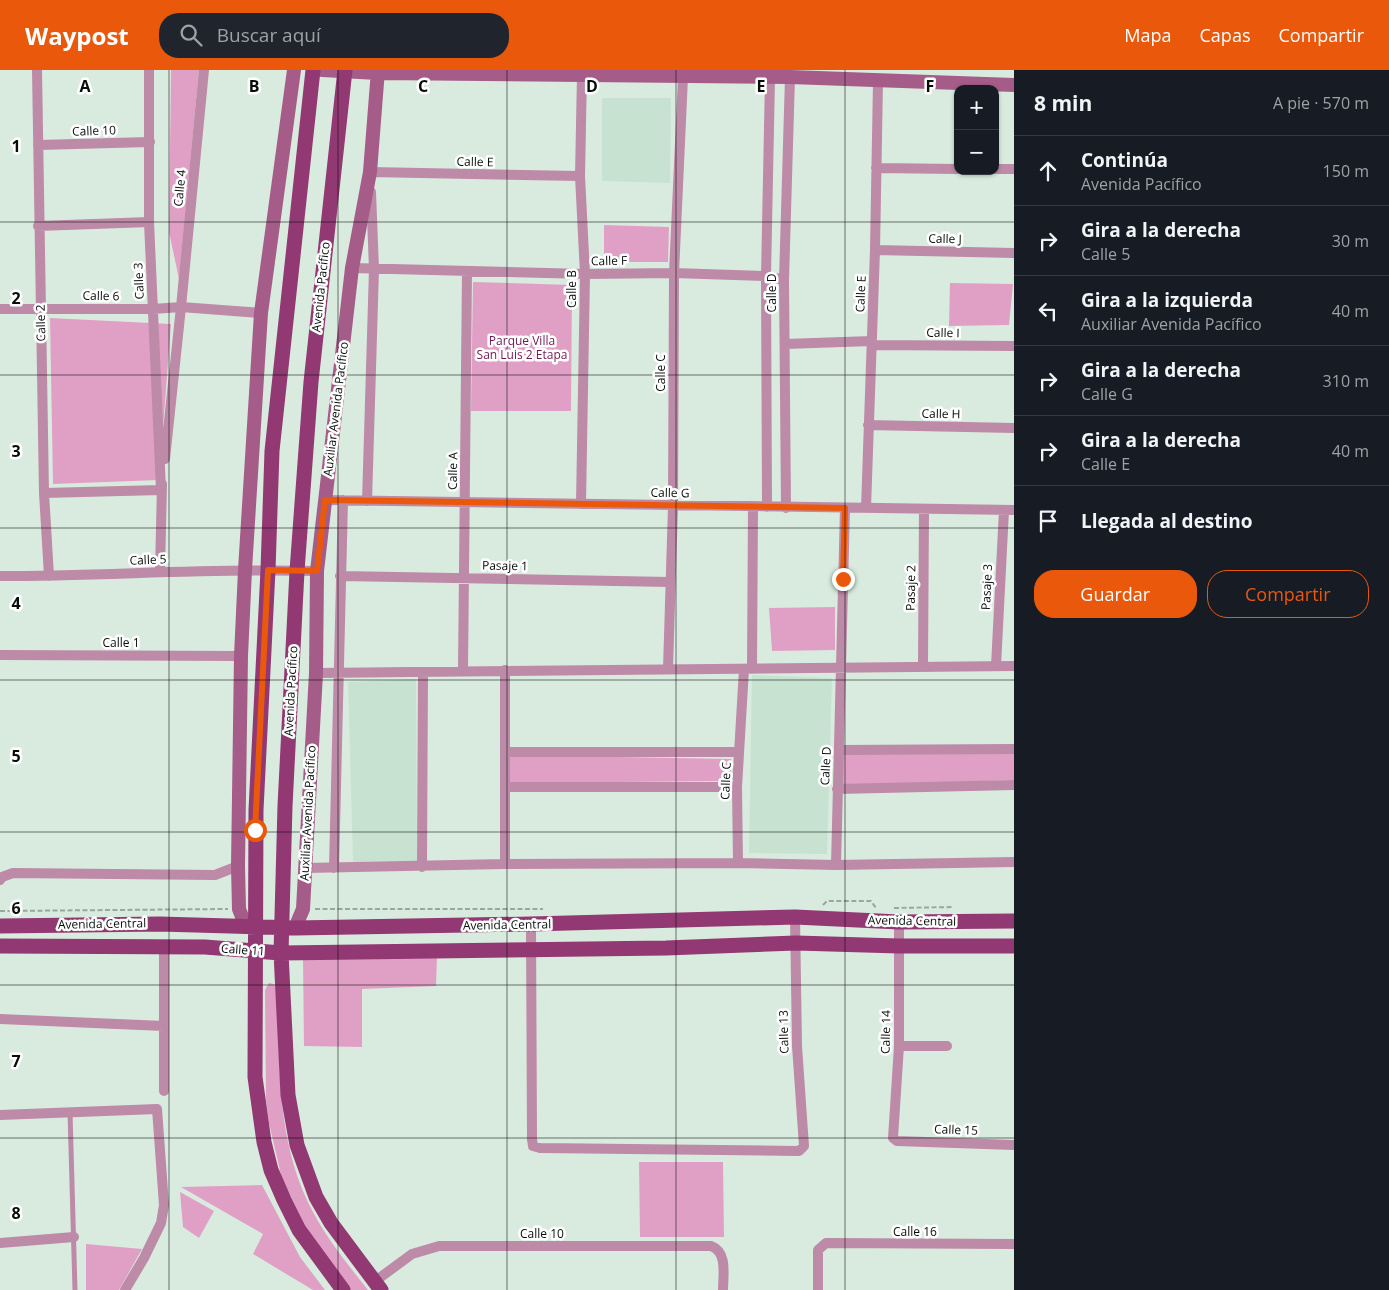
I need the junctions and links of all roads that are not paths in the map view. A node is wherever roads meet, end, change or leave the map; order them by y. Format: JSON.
{"nodes":[{"id":1,"x":36,"y":70,"type":"edge"},
{"id":2,"x":149,"y":70,"type":"edge"},
{"id":3,"x":204,"y":70,"type":"edge"},
{"id":4,"x":294,"y":70,"type":"edge"},
{"id":5,"x":313,"y":70,"type":"edge"},
{"id":6,"x":322,"y":70,"type":"edge"},
{"id":7,"x":345,"y":71,"type":"edge"},
{"id":8,"x":378,"y":71,"type":"edge"},
{"id":9,"x":518,"y":72,"type":"edge"},
{"id":10,"x":582,"y":74,"type":"junction"},
{"id":11,"x":806,"y":74,"type":"edge"},
{"id":12,"x":683,"y":77,"type":"junction"},
{"id":13,"x":790,"y":77,"type":"junction"},
{"id":14,"x":770,"y":78,"type":"junction"},
{"id":15,"x":878,"y":81,"type":"junction"},
{"id":16,"x":1014,"y":85,"type":"edge"},
{"id":17,"x":150,"y":142,"type":"junction"},
{"id":18,"x":38,"y":145,"type":"junction"},
{"id":19,"x":876,"y":168,"type":"junction"},
{"id":20,"x":954,"y":169,"type":"edge"},
{"id":21,"x":999,"y":169,"type":"edge"},
{"id":22,"x":1014,"y":169,"type":"edge"},
{"id":23,"x":370,"y":172,"type":"junction"},
{"id":24,"x":580,"y":176,"type":"junction"},
{"id":25,"x":149,"y":222,"type":"junction"},
{"id":26,"x":38,"y":226,"type":"junction"},
{"id":27,"x":875,"y":250,"type":"junction"},
{"id":28,"x":1014,"y":253,"type":"edge"},
{"id":29,"x":352,"y":268,"type":"junction"},
{"id":30,"x":374,"y":269,"type":"junction"},
{"id":31,"x":467,"y":271,"type":"junction"},
{"id":32,"x":674,"y":273,"type":"junction"},
{"id":33,"x":585,"y":274,"type":"junction"},
{"id":34,"x":766,"y":276,"type":"junction"},
{"id":35,"x":784,"y":280,"type":"junction"},
{"id":36,"x":181,"y":307,"type":"junction"},
{"id":37,"x":0,"y":308,"type":"edge"},
{"id":38,"x":40,"y":308,"type":"junction"},
{"id":39,"x":153,"y":309,"type":"junction"},
{"id":40,"x":261,"y":313,"type":"junction"},
{"id":41,"x":872,"y":343,"type":"junction"},
{"id":42,"x":785,"y":344,"type":"junction"},
{"id":43,"x":1014,"y":346,"type":"edge"},
{"id":44,"x":868,"y":425,"type":"junction"},
{"id":45,"x":1014,"y":428,"type":"edge"},
{"id":46,"x":161,"y":490,"type":"junction"},
{"id":47,"x":44,"y":493,"type":"junction"},
{"id":48,"x":325,"y":500,"type":"junction"},
{"id":49,"x":343,"y":500,"type":"junction"},
{"id":50,"x":367,"y":501,"type":"junction"},
{"id":51,"x":465,"y":502,"type":"junction"},
{"id":52,"x":581,"y":504,"type":"junction"},
{"id":53,"x":673,"y":506,"type":"junction"},
{"id":54,"x":753,"y":507,"type":"junction"},
{"id":55,"x":767,"y":507,"type":"junction"},
{"id":56,"x":786,"y":508,"type":"junction"},
{"id":57,"x":845,"y":508,"type":"junction"},
{"id":58,"x":866,"y":508,"type":"junction"},
{"id":59,"x":924,"y":509,"type":"junction"},
{"id":60,"x":1009,"y":510,"type":"edge"},
{"id":61,"x":245,"y":570,"type":"junction"},
{"id":62,"x":268,"y":570,"type":"junction"},
{"id":63,"x":297,"y":571,"type":"junction"},
{"id":64,"x":317,"y":571,"type":"junction"},
{"id":65,"x":160,"y":572,"type":"junction"},
{"id":66,"x":0,"y":576,"type":"edge"},
{"id":67,"x":50,"y":576,"type":"junction"},
{"id":68,"x":340,"y":576,"type":"junction"},
{"id":69,"x":464,"y":578,"type":"junction"},
{"id":70,"x":670,"y":582,"type":"junction"},
{"id":71,"x":0,"y":655,"type":"edge"},
{"id":72,"x":241,"y":656,"type":"junction"},
{"id":73,"x":996,"y":666,"type":"junction"},
{"id":74,"x":1014,"y":666,"type":"edge"},
{"id":75,"x":923,"y":667,"type":"junction"},
{"id":76,"x":841,"y":668,"type":"junction"},
{"id":77,"x":668,"y":669,"type":"junction"},
{"id":78,"x":748,"y":669,"type":"junction"},
{"id":79,"x":505,"y":670,"type":"junction"},
{"id":80,"x":339,"y":672,"type":"junction"},
{"id":81,"x":423,"y":672,"type":"junction"},
{"id":82,"x":463,"y":672,"type":"junction"},
{"id":83,"x":316,"y":673,"type":"junction"},
{"id":84,"x":1014,"y":749,"type":"edge"},
{"id":85,"x":839,"y":750,"type":"junction"},
{"id":86,"x":506,"y":752,"type":"junction"},
{"id":87,"x":739,"y":752,"type":"junction"},
{"id":88,"x":1014,"y":785,"type":"edge"},
{"id":89,"x":506,"y":787,"type":"junction"},
{"id":90,"x":737,"y":787,"type":"junction"},
{"id":91,"x":837,"y":789,"type":"junction"},
{"id":92,"x":1014,"y":862,"type":"edge"},
{"id":93,"x":738,"y":863,"type":"junction"},
{"id":94,"x":505,"y":864,"type":"junction"},
{"id":95,"x":836,"y":865,"type":"junction"},
{"id":96,"x":238,"y":866,"type":"junction"},
{"id":97,"x":422,"y":867,"type":"junction"},
{"id":98,"x":305,"y":868,"type":"junction"},
{"id":99,"x":334,"y":868,"type":"junction"},
{"id":100,"x":0,"y":880,"type":"edge"},
{"id":101,"x":795,"y":917,"type":"junction"},
{"id":102,"x":1014,"y":921,"type":"edge"},
{"id":103,"x":899,"y":922,"type":"junction"},
{"id":104,"x":531,"y":924,"type":"junction"},
{"id":105,"x":0,"y":926,"type":"edge"},
{"id":106,"x":250,"y":927,"type":"junction"},
{"id":107,"x":288,"y":928,"type":"junction"},
{"id":108,"x":796,"y":943,"type":"junction"},
{"id":109,"x":0,"y":946,"type":"edge"},
{"id":110,"x":164,"y":946,"type":"junction"},
{"id":111,"x":899,"y":946,"type":"junction"},
{"id":112,"x":1014,"y":946,"type":"edge"},
{"id":113,"x":205,"y":947,"type":"joint"},
{"id":114,"x":531,"y":949,"type":"junction"},
{"id":115,"x":256,"y":951,"type":"junction"},
{"id":116,"x":281,"y":953,"type":"junction"},
{"id":117,"x":0,"y":1019,"type":"edge"},
{"id":118,"x":164,"y":1026,"type":"junction"},
{"id":119,"x":899,"y":1046,"type":"junction"},
{"id":120,"x":947,"y":1046,"type":"dead end"},
{"id":121,"x":164,"y":1091,"type":"dead end"},
{"id":122,"x":70,"y":1111,"type":"junction"},
{"id":123,"x":0,"y":1114,"type":"edge"},
{"id":124,"x":897,"y":1141,"type":"joint"},
{"id":125,"x":1014,"y":1145,"type":"edge"},
{"id":126,"x":74,"y":1237,"type":"junction"},
{"id":127,"x":0,"y":1243,"type":"edge"},
{"id":128,"x":1014,"y":1244,"type":"edge"},
{"id":129,"x":378,"y":1286,"type":"edge"},
{"id":130,"x":75,"y":1290,"type":"edge"},
{"id":131,"x":125,"y":1290,"type":"edge"},
{"id":132,"x":343,"y":1290,"type":"edge"},
{"id":133,"x":723,"y":1290,"type":"edge"},
{"id":134,"x":818,"y":1290,"type":"edge"}],
"edges":[{"from":1,"to":18,"type":"street","name":"Calle 2"},
{"from":2,"to":17,"type":"street","name":"Calle 3"},
{"from":3,"to":36,"type":"street","name":"Calle 4"},
{"from":4,"to":40,"type":"main road"},
{"from":5,"to":62,"type":"main road"},
{"from":6,"to":7,"type":"main road"},
{"from":7,"to":8,"type":"main road"},
{"from":7,"to":63,"type":"main road","name":"Avenida Pacífico"},
{"from":8,"to":9,"type":"main road"},
{"from":8,"to":23,"type":"main road","name":"Auxiliar Avenida Pacífico"},
{"from":9,"to":10,"type":"main road"},
{"from":10,"to":12,"type":"main road"},
{"from":10,"to":24,"type":"street","name":"Calle B"},
{"from":11,"to":13,"type":"main road"},
{"from":11,"to":15,"type":"main road"},
{"from":12,"to":14,"type":"main road"},
{"from":12,"to":32,"type":"street","name":"Calle C"},
{"from":13,"to":14,"type":"main road"},
{"from":13,"to":35,"type":"street","name":"Calle D"},
{"from":14,"to":34,"type":"street","name":"Calle D"},
{"from":15,"to":16,"type":"main road"},
{"from":15,"to":19,"type":"street","name":"Calle E"},
{"from":17,"to":18,"type":"street","name":"Calle 10"},
{"from":17,"to":25,"type":"street","name":"Calle 3"},
{"from":18,"to":26,"type":"street","name":"Calle 2"},
{"from":19,"to":20,"type":"street"},
{"from":19,"to":27,"type":"street","name":"Calle E"},
{"from":21,"to":22,"type":"street"},
{"from":23,"to":24,"type":"street","name":"Calle E"},
{"from":23,"to":29,"type":"main road","name":"Auxiliar Avenida Pacífico"},
{"from":23,"to":30,"type":"street"},
{"from":24,"to":33,"type":"street","name":"Calle B"},
{"from":25,"to":26,"type":"street"},
{"from":25,"to":39,"type":"street","name":"Calle 3"},
{"from":26,"to":38,"type":"street","name":"Calle 2"},
{"from":27,"to":28,"type":"street","name":"Calle J"},
{"from":27,"to":41,"type":"street","name":"Calle E"},
{"from":29,"to":30,"type":"street","name":"Calle F"},
{"from":29,"to":48,"type":"main road","name":"Auxiliar Avenida Pacífico"},
{"from":30,"to":31,"type":"street","name":"Calle F"},
{"from":30,"to":50,"type":"street"},
{"from":31,"to":33,"type":"street","name":"Calle F"},
{"from":31,"to":51,"type":"street","name":"Calle A"},
{"from":32,"to":33,"type":"street","name":"Calle F"},
{"from":32,"to":34,"type":"street","name":"Calle F"},
{"from":32,"to":53,"type":"street","name":"Calle C"},
{"from":33,"to":52,"type":"street","name":"Calle B"},
{"from":34,"to":35,"type":"street","name":"Calle F"},
{"from":34,"to":55,"type":"street","name":"Calle D"},
{"from":35,"to":42,"type":"street","name":"Calle D"},
{"from":36,"to":39,"type":"street","name":"Calle 6"},
{"from":36,"to":40,"type":"street","name":"Calle 6"},
{"from":36,"to":46,"type":"street","name":"Calle 3"},
{"from":37,"to":38,"type":"street","name":"Calle 6"},
{"from":38,"to":39,"type":"street","name":"Calle 6"},
{"from":38,"to":47,"type":"street","name":"Calle 2"},
{"from":39,"to":46,"type":"street","name":"Calle 3"},
{"from":40,"to":61,"type":"main road"},
{"from":41,"to":42,"type":"street","name":"Calle I"},
{"from":41,"to":43,"type":"street","name":"Calle I"},
{"from":41,"to":44,"type":"street","name":"Calle E"},
{"from":42,"to":56,"type":"street","name":"Calle D"},
{"from":44,"to":45,"type":"street","name":"Calle H"},
{"from":44,"to":58,"type":"street","name":"Calle E"},
{"from":46,"to":47,"type":"street"},
{"from":46,"to":65,"type":"street","name":"Calle 3"},
{"from":47,"to":67,"type":"street","name":"Calle 2"},
{"from":48,"to":49,"type":"street","name":"Calle G"},
{"from":48,"to":64,"type":"main road","name":"Auxiliar Avenida Pacífico"},
{"from":49,"to":50,"type":"street","name":"Calle G"},
{"from":49,"to":68,"type":"street"},
{"from":50,"to":51,"type":"street","name":"Calle G"},
{"from":51,"to":52,"type":"street","name":"Calle G"},
{"from":51,"to":69,"type":"street","name":"Calle A"},
{"from":52,"to":53,"type":"street","name":"Calle G"},
{"from":53,"to":54,"type":"street","name":"Calle G"},
{"from":53,"to":70,"type":"street","name":"Calle C"},
{"from":54,"to":55,"type":"street","name":"Calle G"},
{"from":54,"to":78,"type":"street"},
{"from":55,"to":56,"type":"street","name":"Calle G"},
{"from":56,"to":57,"type":"street","name":"Calle G"},
{"from":57,"to":58,"type":"street","name":"Calle G"},
{"from":57,"to":76,"type":"street"},
{"from":58,"to":59,"type":"street","name":"Calle G"},
{"from":59,"to":60,"type":"street","name":"Calle G"},
{"from":59,"to":75,"type":"street","name":"Pasaje 2"},
{"from":60,"to":73,"type":"street","name":"Pasaje 3"},
{"from":61,"to":62,"type":"street","name":"Calle 5"},
{"from":61,"to":65,"type":"street","name":"Calle 5"},
{"from":61,"to":72,"type":"main road"},
{"from":62,"to":63,"type":"street","name":"Calle 5"},
{"from":62,"to":106,"type":"main road"},
{"from":63,"to":64,"type":"street"},
{"from":63,"to":107,"type":"main road","name":"Avenida Pacífico"},
{"from":64,"to":83,"type":"main road","name":"Auxiliar Avenida Pacífico"},
{"from":65,"to":67,"type":"street","name":"Calle 5"},
{"from":66,"to":67,"type":"street","name":"Calle 5"},
{"from":68,"to":69,"type":"street","name":"Pasaje 1"},
{"from":68,"to":80,"type":"street"},
{"from":69,"to":70,"type":"street","name":"Pasaje 1"},
{"from":69,"to":82,"type":"street","name":"Calle A"},
{"from":70,"to":77,"type":"street","name":"Calle C"},
{"from":71,"to":72,"type":"street","name":"Calle 1"},
{"from":72,"to":96,"type":"main road"},
{"from":73,"to":74,"type":"street"},
{"from":73,"to":75,"type":"street"},
{"from":75,"to":76,"type":"street"},
{"from":76,"to":78,"type":"street"},
{"from":76,"to":85,"type":"street","name":"Calle D"},
{"from":77,"to":78,"type":"street"},
{"from":77,"to":79,"type":"street"},
{"from":78,"to":87,"type":"street","name":"Calle C"},
{"from":79,"to":82,"type":"street"},
{"from":79,"to":86,"type":"street"},
{"from":80,"to":81,"type":"street"},
{"from":80,"to":83,"type":"street"},
{"from":80,"to":99,"type":"street"},
{"from":81,"to":82,"type":"street"},
{"from":81,"to":97,"type":"street"},
{"from":83,"to":98,"type":"main road","name":"Auxiliar Avenida Pacífico"},
{"from":84,"to":85,"type":"street"},
{"from":85,"to":91,"type":"street","name":"Calle D"},
{"from":86,"to":87,"type":"street"},
{"from":86,"to":89,"type":"street"},
{"from":87,"to":90,"type":"street","name":"Calle C"},
{"from":88,"to":91,"type":"street"},
{"from":89,"to":90,"type":"street"},
{"from":89,"to":94,"type":"street"},
{"from":90,"to":93,"type":"street","name":"Calle C"},
{"from":91,"to":95,"type":"street","name":"Calle D"},
{"from":92,"to":95,"type":"street"},
{"from":93,"to":94,"type":"street"},
{"from":93,"to":95,"type":"street"},
{"from":94,"to":97,"type":"street"},
{"from":96,"to":100,"type":"street"},
{"from":96,"to":106,"type":"main road"},
{"from":97,"to":99,"type":"street"},
{"from":98,"to":99,"type":"street"},
{"from":98,"to":107,"type":"main road","name":"Auxiliar Avenida Pacífico"},
{"from":101,"to":103,"type":"main road","name":"Avenida Central"},
{"from":101,"to":104,"type":"main road","name":"Avenida Central"},
{"from":101,"to":108,"type":"street","name":"Calle 13"},
{"from":102,"to":103,"type":"main road","name":"Avenida Central"},
{"from":103,"to":111,"type":"street","name":"Calle 14"},
{"from":104,"to":107,"type":"main road","name":"Avenida Central"},
{"from":104,"to":114,"type":"street"},
{"from":105,"to":106,"type":"main road","name":"Avenida Central"},
{"from":106,"to":107,"type":"main road","name":"Avenida Central"},
{"from":106,"to":115,"type":"main road"},
{"from":107,"to":116,"type":"main road","name":"Avenida Pacífico"},
{"from":108,"to":111,"type":"main road","name":"Avenida Central"},
{"from":108,"to":114,"type":"main road","name":"Avenida Central"},
{"from":108,"to":114,"type":"street","name":"Calle 13"},
{"from":109,"to":110,"type":"main road","name":"Avenida Central"},
{"from":110,"to":113,"type":"main road","name":"Avenida Central"},
{"from":110,"to":118,"type":"street"},
{"from":111,"to":112,"type":"main road","name":"Avenida Central"},
{"from":111,"to":119,"type":"street","name":"Calle 14"},
{"from":113,"to":115,"type":"main road","name":"Calle 11"},
{"from":114,"to":116,"type":"main road","name":"Avenida Central"},
{"from":115,"to":116,"type":"main road","name":"Calle 11"},
{"from":115,"to":132,"type":"main road"},
{"from":116,"to":129,"type":"main road","name":"Avenida Pacífico"},
{"from":117,"to":118,"type":"street"},
{"from":118,"to":121,"type":"street"},
{"from":119,"to":120,"type":"street"},
{"from":119,"to":124,"type":"street","name":"Calle 14"},
{"from":122,"to":123,"type":"street"},
{"from":122,"to":126,"type":"lane"},
{"from":122,"to":131,"type":"street"},
{"from":124,"to":125,"type":"street","name":"Calle 15"},
{"from":126,"to":127,"type":"street"},
{"from":126,"to":130,"type":"lane"},
{"from":128,"to":134,"type":"street","name":"Calle 16"},
{"from":129,"to":133,"type":"street","name":"Calle 10"}]}
